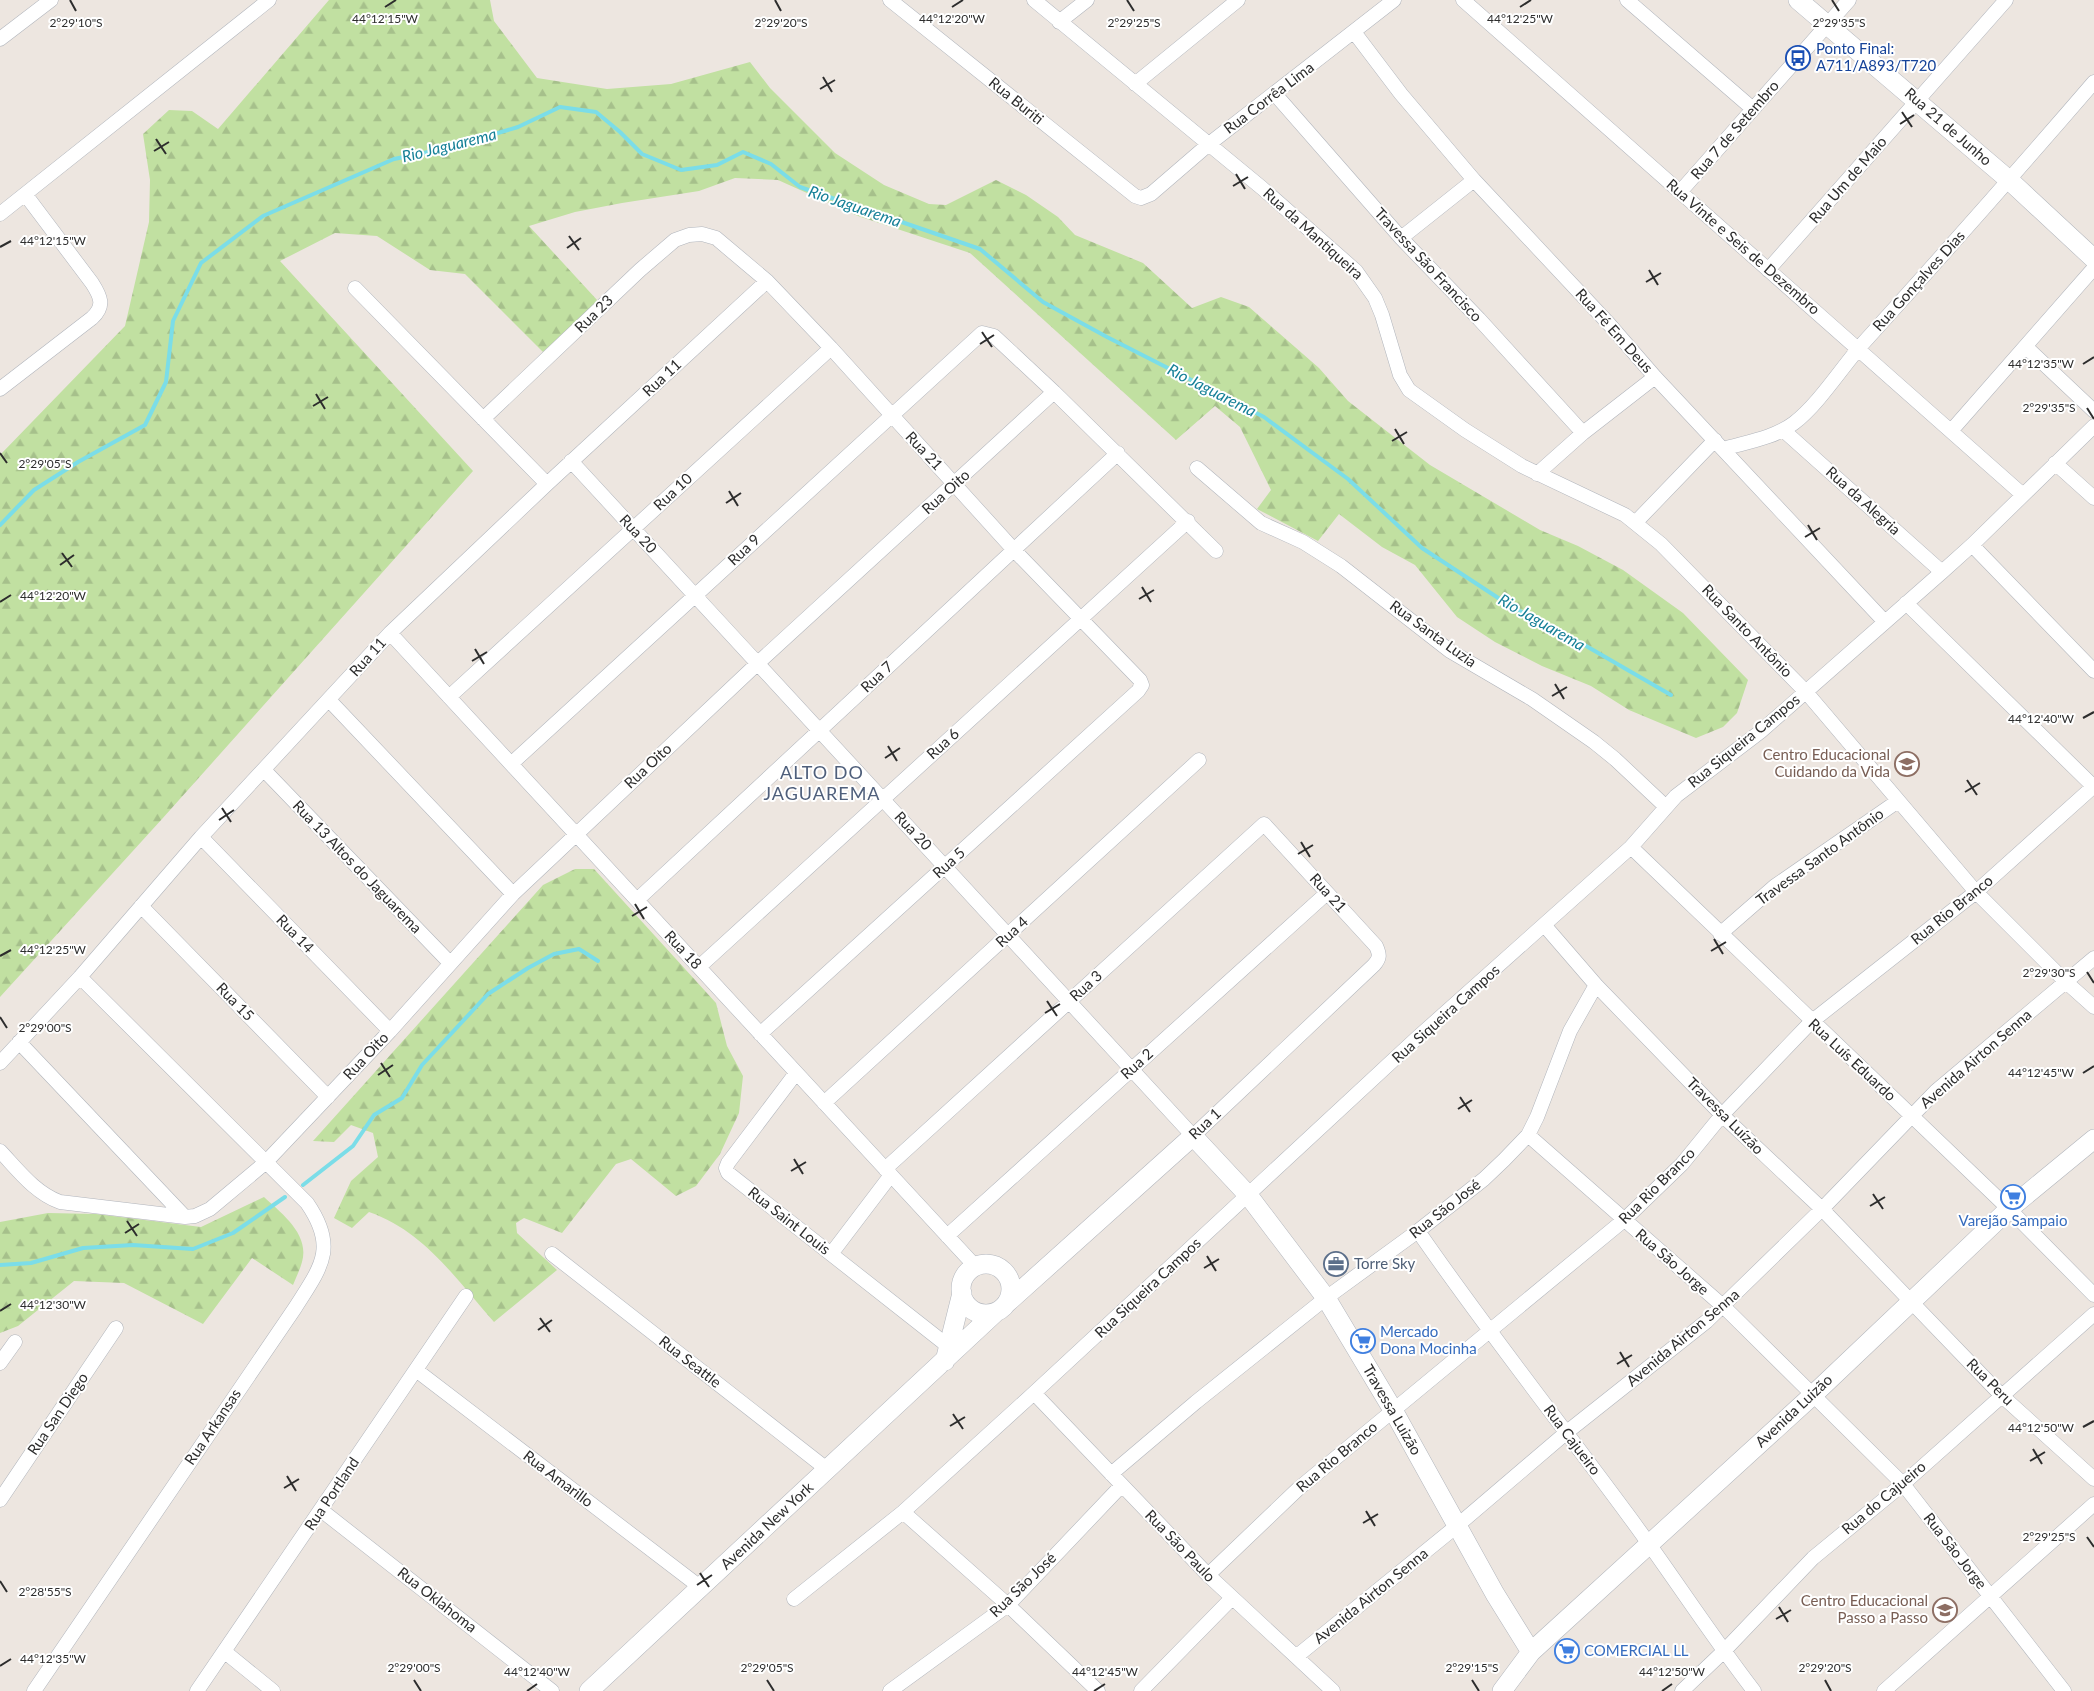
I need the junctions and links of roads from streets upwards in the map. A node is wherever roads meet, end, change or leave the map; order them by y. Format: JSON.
{"nodes":[{"id":1,"x":51,"y":0,"type":"edge"},
{"id":2,"x":269,"y":0,"type":"edge"},
{"id":3,"x":890,"y":0,"type":"edge"},
{"id":4,"x":1034,"y":0,"type":"edge"},
{"id":5,"x":1087,"y":0,"type":"edge"},
{"id":6,"x":1238,"y":0,"type":"edge"},
{"id":7,"x":1394,"y":0,"type":"edge"},
{"id":8,"x":1463,"y":0,"type":"edge"},
{"id":9,"x":1627,"y":0,"type":"edge"},
{"id":10,"x":1798,"y":0,"type":"edge"},
{"id":11,"x":1849,"y":0,"type":"edge"},
{"id":12,"x":2006,"y":0,"type":"edge"},
{"id":13,"x":1059,"y":22,"type":"junction"},
{"id":14,"x":1827,"y":25,"type":"junction"},
{"id":15,"x":1354,"y":32,"type":"junction"},
{"id":16,"x":0,"y":40,"type":"edge"},
{"id":17,"x":2094,"y":82,"type":"edge"},
{"id":18,"x":1135,"y":84,"type":"junction"},
{"id":19,"x":1274,"y":94,"type":"junction"},
{"id":20,"x":1918,"y":101,"type":"junction"},
{"id":21,"x":1753,"y":108,"type":"junction"},
{"id":22,"x":1209,"y":144,"type":"junction"},
{"id":23,"x":1474,"y":180,"type":"junction"},
{"id":24,"x":2009,"y":180,"type":"junction"},
{"id":25,"x":1680,"y":192,"type":"junction"},
{"id":26,"x":25,"y":194,"type":"junction"},
{"id":27,"x":1145,"y":197,"type":"joint"},
{"id":28,"x":0,"y":214,"type":"edge"},
{"id":29,"x":716,"y":238,"type":"joint"},
{"id":30,"x":1401,"y":238,"type":"junction"},
{"id":31,"x":2094,"y":259,"type":"edge"},
{"id":32,"x":2094,"y":268,"type":"edge"},
{"id":33,"x":1768,"y":270,"type":"junction"},
{"id":34,"x":767,"y":281,"type":"junction"},
{"id":35,"x":355,"y":288,"type":"dead end"},
{"id":36,"x":2026,"y":347,"type":"junction"},
{"id":37,"x":831,"y":348,"type":"junction"},
{"id":38,"x":1857,"y":349,"type":"junction"},
{"id":39,"x":1655,"y":377,"type":"junction"},
{"id":40,"x":1406,"y":387,"type":"joint"},
{"id":41,"x":0,"y":389,"type":"edge"},
{"id":42,"x":1054,"y":392,"type":"junction"},
{"id":43,"x":2094,"y":411,"type":"edge"},
{"id":44,"x":891,"y":415,"type":"junction"},
{"id":45,"x":483,"y":419,"type":"junction"},
{"id":46,"x":2094,"y":426,"type":"edge"},
{"id":47,"x":1783,"y":430,"type":"junction"},
{"id":48,"x":1951,"y":431,"type":"junction"},
{"id":49,"x":1583,"y":433,"type":"junction"},
{"id":50,"x":1719,"y":445,"type":"junction"},
{"id":51,"x":1118,"y":453,"type":"junction"},
{"id":52,"x":572,"y":461,"type":"junction"},
{"id":53,"x":2055,"y":463,"type":"junction"},
{"id":54,"x":1197,"y":468,"type":"dead end"},
{"id":55,"x":1537,"y":474,"type":"junction"},
{"id":56,"x":546,"y":484,"type":"junction"},
{"id":57,"x":954,"y":484,"type":"junction"},
{"id":58,"x":2023,"y":494,"type":"junction"},
{"id":59,"x":2094,"y":498,"type":"edge"},
{"id":60,"x":1188,"y":521,"type":"junction"},
{"id":61,"x":1636,"y":522,"type":"junction"},
{"id":62,"x":634,"y":528,"type":"junction"},
{"id":63,"x":1972,"y":545,"type":"junction"},
{"id":64,"x":1014,"y":550,"type":"junction"},
{"id":65,"x":1216,"y":550,"type":"dead end"},
{"id":66,"x":1942,"y":572,"type":"junction"},
{"id":67,"x":695,"y":595,"type":"junction"},
{"id":68,"x":1906,"y":603,"type":"junction"},
{"id":69,"x":1081,"y":619,"type":"junction"},
{"id":70,"x":1884,"y":622,"type":"junction"},
{"id":71,"x":390,"y":633,"type":"junction"},
{"id":72,"x":758,"y":663,"type":"junction"},
{"id":73,"x":2094,"y":671,"type":"edge"},
{"id":74,"x":1138,"y":691,"type":"joint"},
{"id":75,"x":1806,"y":692,"type":"junction"},
{"id":76,"x":449,"y":698,"type":"junction"},
{"id":77,"x":329,"y":700,"type":"junction"},
{"id":78,"x":820,"y":730,"type":"junction"},
{"id":79,"x":1199,"y":760,"type":"dead end"},
{"id":80,"x":511,"y":764,"type":"junction"},
{"id":81,"x":264,"y":770,"type":"junction"},
{"id":82,"x":2094,"y":786,"type":"edge"},
{"id":83,"x":883,"y":799,"type":"junction"},
{"id":84,"x":1898,"y":801,"type":"junction"},
{"id":85,"x":1665,"y":806,"type":"junction"},
{"id":86,"x":1264,"y":824,"type":"joint"},
{"id":87,"x":575,"y":834,"type":"junction"},
{"id":88,"x":201,"y":837,"type":"junction"},
{"id":89,"x":1631,"y":847,"type":"junction"},
{"id":90,"x":945,"y":866,"type":"junction"},
{"id":91,"x":1327,"y":892,"type":"junction"},
{"id":92,"x":1976,"y":892,"type":"junction"},
{"id":93,"x":513,"y":894,"type":"junction"},
{"id":94,"x":637,"y":900,"type":"junction"},
{"id":95,"x":141,"y":906,"type":"junction"},
{"id":96,"x":1545,"y":926,"type":"junction"},
{"id":97,"x":1720,"y":934,"type":"junction"},
{"id":98,"x":1008,"y":935,"type":"junction"},
{"id":99,"x":2094,"y":958,"type":"edge"},
{"id":100,"x":450,"y":963,"type":"junction"},
{"id":101,"x":1374,"y":965,"type":"joint"},
{"id":102,"x":699,"y":968,"type":"junction"},
{"id":103,"x":80,"y":977,"type":"junction"},
{"id":104,"x":2066,"y":982,"type":"junction"},
{"id":105,"x":1596,"y":985,"type":"junction"},
{"id":106,"x":1069,"y":1001,"type":"junction"},
{"id":107,"x":2094,"y":1007,"type":"edge"},
{"id":108,"x":1812,"y":1022,"type":"junction"},
{"id":109,"x":390,"y":1031,"type":"junction"},
{"id":110,"x":760,"y":1034,"type":"junction"},
{"id":111,"x":19,"y":1042,"type":"junction"},
{"id":112,"x":0,"y":1063,"type":"edge"},
{"id":113,"x":1132,"y":1069,"type":"junction"},
{"id":114,"x":796,"y":1073,"type":"junction"},
{"id":115,"x":328,"y":1097,"type":"junction"},
{"id":116,"x":824,"y":1103,"type":"junction"},
{"id":117,"x":1722,"y":1115,"type":"junction"},
{"id":118,"x":1911,"y":1116,"type":"junction"},
{"id":119,"x":1528,"y":1135,"type":"junction"},
{"id":120,"x":1193,"y":1136,"type":"junction"},
{"id":121,"x":2094,"y":1139,"type":"edge"},
{"id":122,"x":0,"y":1151,"type":"edge"},
{"id":123,"x":265,"y":1163,"type":"junction"},
{"id":124,"x":888,"y":1172,"type":"junction"},
{"id":125,"x":1248,"y":1196,"type":"junction"},
{"id":126,"x":1822,"y":1209,"type":"junction"},
{"id":127,"x":2009,"y":1209,"type":"junction"},
{"id":128,"x":185,"y":1217,"type":"junction"},
{"id":129,"x":1624,"y":1220,"type":"junction"},
{"id":130,"x":1418,"y":1231,"type":"junction"},
{"id":131,"x":947,"y":1236,"type":"junction"},
{"id":132,"x":552,"y":1254,"type":"dead end"},
{"id":133,"x":831,"y":1254,"type":"junction"},
{"id":134,"x":976,"y":1267,"type":"junction"},
{"id":135,"x":1008,"y":1276,"type":"junction"},
{"id":136,"x":1033,"y":1280,"type":"junction"},
{"id":137,"x":962,"y":1293,"type":"junction"},
{"id":138,"x":2094,"y":1295,"type":"edge"},
{"id":139,"x":466,"y":1296,"type":"dead end"},
{"id":140,"x":1326,"y":1298,"type":"junction"},
{"id":141,"x":1910,"y":1301,"type":"junction"},
{"id":142,"x":1724,"y":1307,"type":"junction"},
{"id":143,"x":1001,"y":1308,"type":"junction"},
{"id":144,"x":2094,"y":1314,"type":"edge"},
{"id":145,"x":116,"y":1328,"type":"dead end"},
{"id":146,"x":1490,"y":1331,"type":"junction"},
{"id":147,"x":15,"y":1342,"type":"dead end"},
{"id":148,"x":946,"y":1354,"type":"junction"},
{"id":149,"x":0,"y":1363,"type":"edge"},
{"id":150,"x":416,"y":1370,"type":"junction"},
{"id":151,"x":1034,"y":1393,"type":"junction"},
{"id":152,"x":1814,"y":1394,"type":"junction"},
{"id":153,"x":2001,"y":1395,"type":"junction"},
{"id":154,"x":1393,"y":1410,"type":"junction"},
{"id":155,"x":1566,"y":1432,"type":"junction"},
{"id":156,"x":828,"y":1470,"type":"junction"},
{"id":157,"x":1110,"y":1474,"type":"junction"},
{"id":158,"x":2094,"y":1479,"type":"edge"},
{"id":159,"x":1903,"y":1484,"type":"junction"},
{"id":160,"x":1122,"y":1485,"type":"junction"},
{"id":161,"x":0,"y":1500,"type":"edge"},
{"id":162,"x":2094,"y":1504,"type":"edge"},
{"id":163,"x":321,"y":1510,"type":"junction"},
{"id":164,"x":903,"y":1512,"type":"junction"},
{"id":165,"x":1458,"y":1525,"type":"junction"},
{"id":166,"x":1649,"y":1544,"type":"junction"},
{"id":167,"x":1208,"y":1574,"type":"junction"},
{"id":168,"x":700,"y":1588,"type":"junction"},
{"id":169,"x":1990,"y":1596,"type":"junction"},
{"id":170,"x":1232,"y":1598,"type":"junction"},
{"id":171,"x":794,"y":1599,"type":"dead end"},
{"id":172,"x":1008,"y":1605,"type":"junction"},
{"id":173,"x":225,"y":1652,"type":"junction"},
{"id":174,"x":1531,"y":1652,"type":"junction"},
{"id":175,"x":1723,"y":1652,"type":"junction"},
{"id":176,"x":1297,"y":1656,"type":"junction"},
{"id":177,"x":1148,"y":1688,"type":"edge"},
{"id":178,"x":34,"y":1691,"type":"edge"},
{"id":179,"x":197,"y":1691,"type":"edge"},
{"id":180,"x":274,"y":1691,"type":"edge"},
{"id":181,"x":552,"y":1691,"type":"edge"},
{"id":182,"x":589,"y":1691,"type":"edge"},
{"id":183,"x":890,"y":1691,"type":"edge"},
{"id":184,"x":1098,"y":1691,"type":"edge"},
{"id":185,"x":1333,"y":1691,"type":"edge"},
{"id":186,"x":1502,"y":1691,"type":"edge"},
{"id":187,"x":1682,"y":1691,"type":"edge"},
{"id":188,"x":1754,"y":1691,"type":"edge"},
{"id":189,"x":1884,"y":1691,"type":"edge"},
{"id":190,"x":2064,"y":1691,"type":"edge"}],
"edges":[{"from":1,"to":16,"type":"street"},
{"from":2,"to":26,"type":"street"},
{"from":3,"to":27,"type":"street","name":"Rua Buriti"},
{"from":4,"to":13,"type":"street","name":"Rua da Mantiqueira"},
{"from":5,"to":13,"type":"street"},
{"from":6,"to":18,"type":"street"},
{"from":7,"to":15,"type":"street","name":"Rua Corrêa Lima"},
{"from":8,"to":25,"type":"street","name":"Rua Vinte e Seis de Dezembro"},
{"from":9,"to":21,"type":"street"},
{"from":10,"to":14,"type":"street","name":"Rua 21 de Junho"},
{"from":11,"to":14,"type":"street","name":"Rua 7 de Setembro"},
{"from":12,"to":20,"type":"street","name":"Rua Um de Maio"},
{"from":13,"to":18,"type":"street","name":"Rua da Mantiqueira"},
{"from":14,"to":20,"type":"street","name":"Rua 21 de Junho"},
{"from":14,"to":21,"type":"street","name":"Rua 7 de Setembro"},
{"from":15,"to":19,"type":"street","name":"Rua Corrêa Lima"},
{"from":15,"to":23,"type":"street","name":"Rua Fé Em Deus"},
{"from":17,"to":24,"type":"street","name":"Rua Gonçalves Dias"},
{"from":18,"to":22,"type":"street","name":"Rua da Mantiqueira"},
{"from":19,"to":22,"type":"street","name":"Rua Corrêa Lima"},
{"from":19,"to":30,"type":"street","name":"Travessa São Francisco"},
{"from":20,"to":24,"type":"street","name":"Rua 21 de Junho"},
{"from":20,"to":33,"type":"street","name":"Rua Um de Maio"},
{"from":21,"to":25,"type":"street","name":"Rua 7 de Setembro"},
{"from":22,"to":27,"type":"street","name":"Rua Corrêa Lima"},
{"from":22,"to":40,"type":"street","name":"Rua da Mantiqueira"},
{"from":23,"to":30,"type":"street"},
{"from":23,"to":39,"type":"street","name":"Rua Fé Em Deus"},
{"from":24,"to":31,"type":"street","name":"Rua 21 de Junho"},
{"from":24,"to":38,"type":"street","name":"Rua Gonçalves Dias"},
{"from":25,"to":33,"type":"street","name":"Rua Vinte e Seis de Dezembro"},
{"from":26,"to":28,"type":"street"},
{"from":26,"to":41,"type":"street"},
{"from":29,"to":34,"type":"street","name":"Rua 21"},
{"from":29,"to":45,"type":"street","name":"Rua 23"},
{"from":30,"to":49,"type":"street","name":"Travessa São Francisco"},
{"from":32,"to":36,"type":"street"},
{"from":33,"to":38,"type":"street","name":"Rua Vinte e Seis de Dezembro"},
{"from":34,"to":37,"type":"street","name":"Rua 21"},
{"from":34,"to":52,"type":"street","name":"Rua 11"},
{"from":35,"to":45,"type":"street"},
{"from":36,"to":43,"type":"street"},
{"from":36,"to":48,"type":"street"},
{"from":37,"to":44,"type":"street","name":"Rua 21"},
{"from":37,"to":62,"type":"street","name":"Rua 10"},
{"from":38,"to":47,"type":"street","name":"Rua Gonçalves Dias"},
{"from":38,"to":48,"type":"street","name":"Rua Vinte e Seis de Dezembro"},
{"from":39,"to":49,"type":"street"},
{"from":39,"to":50,"type":"street","name":"Rua Fé Em Deus"},
{"from":40,"to":55,"type":"street","name":"Rua Santo Antônio"},
{"from":42,"to":44,"type":"street","name":"Rua 9"},
{"from":42,"to":51,"type":"street"},
{"from":42,"to":57,"type":"street","name":"Rua Oito"},
{"from":44,"to":57,"type":"street","name":"Rua 21"},
{"from":44,"to":67,"type":"street","name":"Rua 9"},
{"from":45,"to":56,"type":"street"},
{"from":46,"to":53,"type":"street","name":"Rua Siqueira Campos"},
{"from":47,"to":50,"type":"street","name":"Rua Gonçalves Dias"},
{"from":47,"to":66,"type":"street","name":"Rua da Alegria"},
{"from":48,"to":58,"type":"street","name":"Rua Vinte e Seis de Dezembro"},
{"from":49,"to":55,"type":"street"},
{"from":50,"to":61,"type":"street"},
{"from":50,"to":70,"type":"street","name":"Rua Fé Em Deus"},
{"from":51,"to":60,"type":"street"},
{"from":51,"to":64,"type":"street","name":"Rua 7"},
{"from":52,"to":56,"type":"street","name":"Rua 11"},
{"from":52,"to":62,"type":"street","name":"Rua 20"},
{"from":53,"to":58,"type":"street","name":"Rua Siqueira Campos"},
{"from":53,"to":59,"type":"street"},
{"from":54,"to":85,"type":"street","name":"Rua Santa Luzia"},
{"from":55,"to":61,"type":"street","name":"Rua Santo Antônio"},
{"from":56,"to":71,"type":"street","name":"Rua 11"},
{"from":57,"to":64,"type":"street","name":"Rua 21"},
{"from":57,"to":72,"type":"street","name":"Rua Oito"},
{"from":58,"to":63,"type":"street","name":"Rua Siqueira Campos"},
{"from":60,"to":65,"type":"street"},
{"from":60,"to":69,"type":"street","name":"Rua 6"},
{"from":61,"to":75,"type":"street","name":"Rua Santo Antônio"},
{"from":62,"to":67,"type":"street","name":"Rua 20"},
{"from":62,"to":76,"type":"street","name":"Rua 10"},
{"from":63,"to":66,"type":"street","name":"Rua Siqueira Campos"},
{"from":63,"to":73,"type":"street"},
{"from":64,"to":69,"type":"street","name":"Rua 21"},
{"from":64,"to":78,"type":"street","name":"Rua 7"},
{"from":66,"to":68,"type":"street","name":"Rua Siqueira Campos"},
{"from":67,"to":72,"type":"street","name":"Rua 20"},
{"from":67,"to":80,"type":"street","name":"Rua 9"},
{"from":68,"to":70,"type":"street","name":"Rua Siqueira Campos"},
{"from":68,"to":82,"type":"street"},
{"from":69,"to":74,"type":"street","name":"Rua 21"},
{"from":69,"to":83,"type":"street","name":"Rua 6"},
{"from":70,"to":75,"type":"street","name":"Rua Siqueira Campos"},
{"from":71,"to":76,"type":"street","name":"Rua 18"},
{"from":71,"to":77,"type":"street","name":"Rua 11"},
{"from":72,"to":78,"type":"street","name":"Rua 20"},
{"from":72,"to":87,"type":"street","name":"Rua Oito"},
{"from":74,"to":90,"type":"street","name":"Rua 5"},
{"from":75,"to":84,"type":"street","name":"Rua Santo Antônio"},
{"from":75,"to":85,"type":"street","name":"Rua Siqueira Campos"},
{"from":76,"to":80,"type":"street","name":"Rua 18"},
{"from":77,"to":81,"type":"street","name":"Rua 11"},
{"from":77,"to":93,"type":"street"},
{"from":78,"to":83,"type":"street","name":"Rua 20"},
{"from":78,"to":94,"type":"street","name":"Rua 7"},
{"from":79,"to":98,"type":"street","name":"Rua 4"},
{"from":80,"to":87,"type":"street","name":"Rua 18"},
{"from":81,"to":88,"type":"street","name":"Rua 11"},
{"from":81,"to":100,"type":"street","name":"Rua 13 Altos do Jaguarema"},
{"from":82,"to":92,"type":"street","name":"Rua Rio Branco"},
{"from":83,"to":90,"type":"street","name":"Rua 20"},
{"from":83,"to":102,"type":"street","name":"Rua 6"},
{"from":84,"to":92,"type":"street","name":"Rua Santo Antônio"},
{"from":84,"to":97,"type":"street","name":"Travessa Santo Antônio"},
{"from":85,"to":89,"type":"street","name":"Rua Siqueira Campos"},
{"from":86,"to":91,"type":"street","name":"Rua 21"},
{"from":86,"to":106,"type":"street","name":"Rua 3"},
{"from":87,"to":93,"type":"street","name":"Rua Oito"},
{"from":87,"to":94,"type":"street","name":"Rua 18"},
{"from":88,"to":95,"type":"street","name":"Rua 11"},
{"from":88,"to":109,"type":"street","name":"Rua 14"},
{"from":89,"to":96,"type":"street","name":"Rua Siqueira Campos"},
{"from":89,"to":97,"type":"street","name":"Rua Luís Eduardo"},
{"from":90,"to":98,"type":"street","name":"Rua 20"},
{"from":90,"to":110,"type":"street","name":"Rua 5"},
{"from":91,"to":101,"type":"street","name":"Rua 21"},
{"from":91,"to":113,"type":"street","name":"Rua 2"},
{"from":92,"to":104,"type":"street","name":"Rua Santo Antônio"},
{"from":92,"to":108,"type":"street","name":"Rua Rio Branco"},
{"from":93,"to":100,"type":"street","name":"Rua Oito"},
{"from":94,"to":102,"type":"street","name":"Rua 18"},
{"from":95,"to":103,"type":"street","name":"Rua 11"},
{"from":95,"to":115,"type":"street","name":"Rua 15"},
{"from":96,"to":105,"type":"street","name":"Travessa Luízão"},
{"from":96,"to":125,"type":"street","name":"Rua Siqueira Campos"},
{"from":97,"to":108,"type":"street","name":"Rua Luís Eduardo"},
{"from":98,"to":106,"type":"street","name":"Rua 20"},
{"from":98,"to":116,"type":"street","name":"Rua 4"},
{"from":99,"to":104,"type":"street","name":"Avenida Airton Senna"},
{"from":100,"to":109,"type":"street","name":"Rua Oito"},
{"from":101,"to":120,"type":"street","name":"Rua 1"},
{"from":102,"to":110,"type":"street","name":"Rua 18"},
{"from":103,"to":111,"type":"street","name":"Rua 11"},
{"from":103,"to":123,"type":"street","name":"Rua Arkansas"},
{"from":104,"to":107,"type":"street","name":"Rua Santo Antônio"},
{"from":104,"to":118,"type":"street","name":"Avenida Airton Senna"},
{"from":105,"to":117,"type":"street","name":"Travessa Luízão"},
{"from":105,"to":119,"type":"street","name":"Rua São José"},
{"from":106,"to":113,"type":"street","name":"Rua 20"},
{"from":106,"to":124,"type":"street","name":"Rua 3"},
{"from":108,"to":117,"type":"street","name":"Rua Rio Branco"},
{"from":108,"to":118,"type":"street","name":"Rua Luís Eduardo"},
{"from":109,"to":115,"type":"street","name":"Rua Oito"},
{"from":110,"to":114,"type":"street","name":"Rua 18"},
{"from":111,"to":112,"type":"street","name":"Rua 11"},
{"from":111,"to":128,"type":"street"},
{"from":113,"to":120,"type":"street","name":"Rua 20"},
{"from":113,"to":131,"type":"street","name":"Rua 2"},
{"from":114,"to":116,"type":"street","name":"Rua 18"},
{"from":114,"to":133,"type":"street","name":"Rua Saint Louis"},
{"from":115,"to":123,"type":"street","name":"Rua Oito"},
{"from":116,"to":124,"type":"street","name":"Rua 18"},
{"from":117,"to":126,"type":"street","name":"Travessa Luízão"},
{"from":117,"to":129,"type":"street","name":"Rua Rio Branco"},
{"from":118,"to":126,"type":"street","name":"Avenida Airton Senna"},
{"from":118,"to":127,"type":"street","name":"Rua Luís Eduardo"},
{"from":119,"to":129,"type":"street","name":"Rua São Jorge"},
{"from":119,"to":130,"type":"street","name":"Rua São José"},
{"from":120,"to":125,"type":"street","name":"Travessa Luizão"},
{"from":120,"to":136,"type":"street","name":"Rua 1"},
{"from":121,"to":127,"type":"street","name":"Avenida Luizão"},
{"from":122,"to":128,"type":"street"},
{"from":123,"to":128,"type":"street","name":"Rua Oito"},
{"from":123,"to":178,"type":"street","name":"Rua Arkansas"},
{"from":124,"to":131,"type":"street","name":"Rua 18"},
{"from":124,"to":133,"type":"street","name":"Rua 3"},
{"from":125,"to":140,"type":"street","name":"Travessa Luizão"},
{"from":125,"to":151,"type":"street","name":"Rua Siqueira Campos"},
{"from":126,"to":141,"type":"street","name":"Travessa Luízão"},
{"from":126,"to":142,"type":"street","name":"Avenida Airton Senna"},
{"from":127,"to":138,"type":"street","name":"Rua Luís Eduardo"},
{"from":127,"to":141,"type":"street","name":"Avenida Luizão"},
{"from":129,"to":142,"type":"street","name":"Rua São Jorge"},
{"from":129,"to":146,"type":"street","name":"Rua Rio Branco"},
{"from":130,"to":140,"type":"street","name":"Rua São José"},
{"from":130,"to":146,"type":"street","name":"Rua Cajueiro"},
{"from":131,"to":134,"type":"street","name":"Rua 18"},
{"from":132,"to":156,"type":"street","name":"Rua Seattle"},
{"from":133,"to":148,"type":"street","name":"Rua Saint Louis"},
{"from":134,"to":135,"type":"street"},
{"from":134,"to":137,"type":"street"},
{"from":135,"to":136,"type":"street"},
{"from":135,"to":143,"type":"street"},
{"from":136,"to":143,"type":"street","name":"Rua 1"},
{"from":137,"to":143,"type":"street"},
{"from":137,"to":148,"type":"street"},
{"from":139,"to":150,"type":"street","name":"Rua Portland"},
{"from":140,"to":154,"type":"street","name":"Travessa Luizão"},
{"from":140,"to":157,"type":"street","name":"Rua São José"},
{"from":141,"to":152,"type":"street","name":"Avenida Luizão"},
{"from":141,"to":153,"type":"street","name":"Rua Peru"},
{"from":142,"to":152,"type":"street","name":"Rua São Jorge"},
{"from":142,"to":155,"type":"street","name":"Avenida Airton Senna"},
{"from":143,"to":148,"type":"street","name":"Avenida New York"},
{"from":144,"to":153,"type":"street","name":"Rua do Cajueiro"},
{"from":145,"to":161,"type":"street","name":"Rua San Diego"},
{"from":146,"to":154,"type":"street","name":"Rua Rio Branco"},
{"from":146,"to":155,"type":"street","name":"Rua Cajueiro"},
{"from":147,"to":149,"type":"street"},
{"from":148,"to":156,"type":"street","name":"Avenida New York"},
{"from":150,"to":163,"type":"street","name":"Rua Portland"},
{"from":150,"to":168,"type":"street","name":"Rua Amarillo"},
{"from":151,"to":157,"type":"street","name":"Rua São Paulo"},
{"from":151,"to":164,"type":"street","name":"Rua Siqueira Campos"},
{"from":152,"to":159,"type":"street","name":"Rua São Jorge"},
{"from":152,"to":166,"type":"street","name":"Avenida Luizão"},
{"from":153,"to":158,"type":"street","name":"Rua Peru"},
{"from":153,"to":159,"type":"street","name":"Rua do Cajueiro"},
{"from":154,"to":165,"type":"street","name":"Travessa Luizão"},
{"from":154,"to":167,"type":"street","name":"Rua Rio Branco"},
{"from":155,"to":165,"type":"street","name":"Avenida Airton Senna"},
{"from":155,"to":166,"type":"street","name":"Rua Cajueiro"},
{"from":156,"to":168,"type":"street","name":"Avenida New York"},
{"from":157,"to":160,"type":"street","name":"Rua São Paulo"},
{"from":159,"to":169,"type":"street","name":"Rua São Jorge"},
{"from":159,"to":175,"type":"street","name":"Rua do Cajueiro"},
{"from":160,"to":167,"type":"street","name":"Rua São Paulo"},
{"from":160,"to":172,"type":"street","name":"Rua São José"},
{"from":162,"to":169,"type":"street"},
{"from":163,"to":173,"type":"street","name":"Rua Portland"},
{"from":163,"to":181,"type":"street","name":"Rua Oklahoma"},
{"from":164,"to":171,"type":"street","name":"Rua Siqueira Campos"},
{"from":164,"to":172,"type":"street"},
{"from":165,"to":174,"type":"street","name":"Travessa Luizão"},
{"from":165,"to":176,"type":"street","name":"Avenida Airton Senna"},
{"from":166,"to":174,"type":"street","name":"Avenida Luizão"},
{"from":166,"to":175,"type":"street","name":"Rua Cajueiro"},
{"from":167,"to":170,"type":"street","name":"Rua São Paulo"},
{"from":168,"to":182,"type":"street","name":"Avenida New York"},
{"from":169,"to":189,"type":"street"},
{"from":169,"to":190,"type":"street","name":"Rua São Jorge"},
{"from":170,"to":176,"type":"street","name":"Rua São Paulo"},
{"from":170,"to":177,"type":"street"},
{"from":172,"to":183,"type":"street","name":"Rua São José"},
{"from":172,"to":184,"type":"street"},
{"from":173,"to":179,"type":"street","name":"Rua Portland"},
{"from":173,"to":180,"type":"street"},
{"from":174,"to":186,"type":"street","name":"Avenida Luizão"},
{"from":175,"to":187,"type":"street","name":"Rua do Cajueiro"},
{"from":175,"to":188,"type":"street","name":"Rua Cajueiro"},
{"from":176,"to":185,"type":"street","name":"Rua São Paulo"}]}
